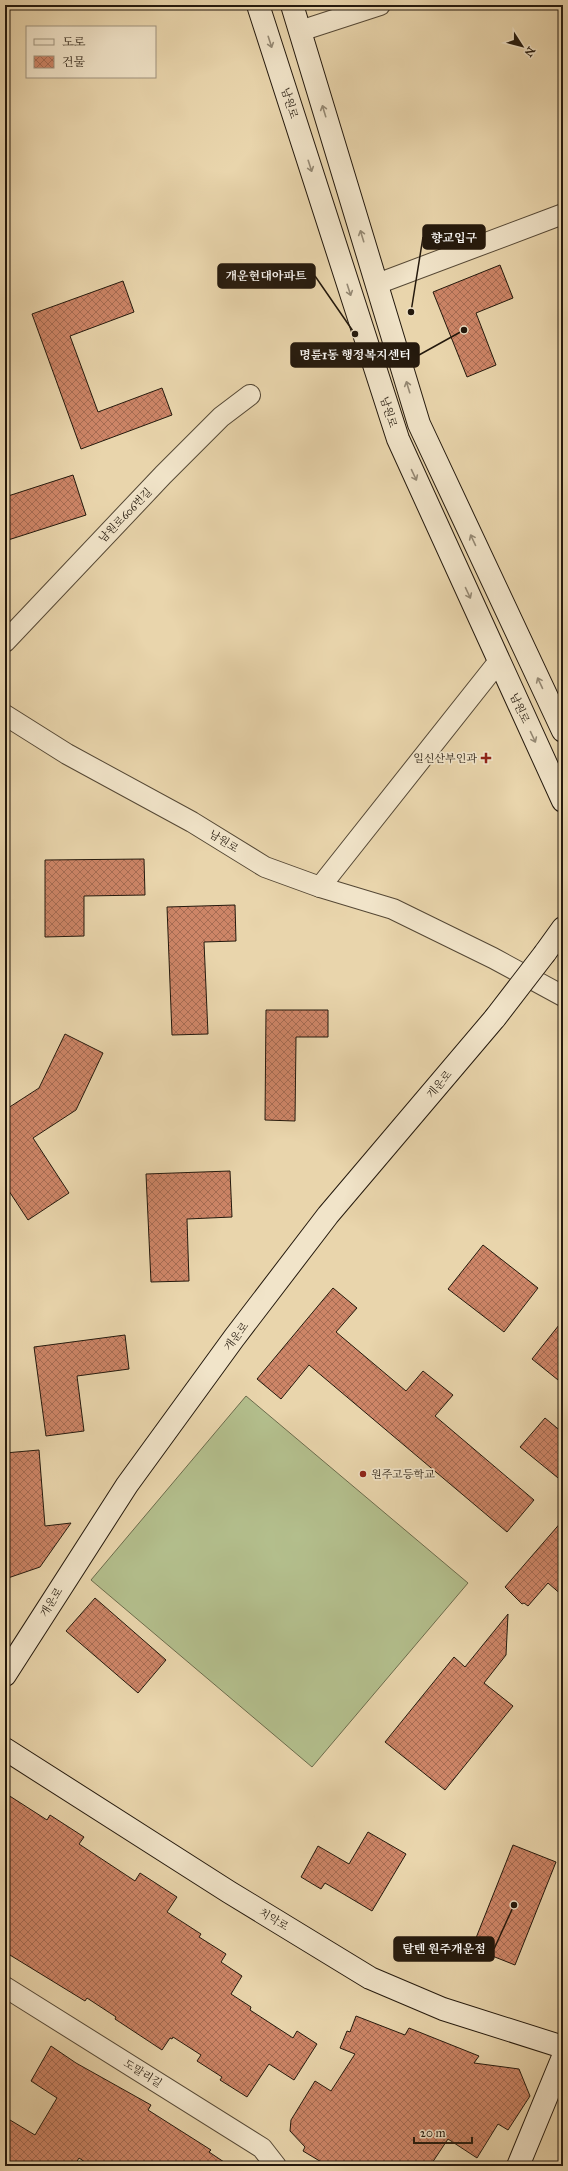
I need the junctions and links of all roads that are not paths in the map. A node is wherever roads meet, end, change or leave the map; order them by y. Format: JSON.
{"nodes":[{"id":1,"x":258,"y":5,"type":"edge"},
{"id":2,"x":292,"y":5,"type":"edge"},
{"id":3,"x":380,"y":5,"type":"edge"},
{"id":4,"x":300,"y":31,"type":"junction"},
{"id":5,"x":563,"y":214,"type":"edge"},
{"id":6,"x":376,"y":284,"type":"junction"},
{"id":7,"x":250,"y":395,"type":"dead end"},
{"id":8,"x":419,"y":424,"type":"junction"},
{"id":9,"x":398,"y":439,"type":"junction"},
{"id":10,"x":5,"y":642,"type":"edge"},
{"id":11,"x":499,"y":661,"type":"junction"},
{"id":12,"x":5,"y":715,"type":"edge"},
{"id":13,"x":563,"y":731,"type":"edge"},
{"id":14,"x":563,"y":801,"type":"edge"},
{"id":15,"x":320,"y":887,"type":"junction"},
{"id":16,"x":563,"y":928,"type":"edge"},
{"id":17,"x":563,"y":996,"type":"edge"},
{"id":18,"x":5,"y":1675,"type":"edge"},
{"id":19,"x":5,"y":1749,"type":"edge"},
{"id":20,"x":5,"y":1987,"type":"edge"},
{"id":21,"x":563,"y":2047,"type":"edge"},
{"id":22,"x":563,"y":2057,"type":"edge"},
{"id":23,"x":276,"y":2166,"type":"edge"},
{"id":24,"x":518,"y":2166,"type":"edge"}],
"edges":[{"from":1,"to":9,"type":"street","name":"남원로","one_way":true},
{"from":2,"to":4,"type":"street"},
{"from":3,"to":4,"type":"street"},
{"from":6,"to":4,"type":"street","one_way":true},
{"from":5,"to":6,"type":"street"},
{"from":8,"to":6,"type":"street","one_way":true},
{"from":7,"to":10,"type":"street","name":"남원로606번길"},
{"from":8,"to":9,"type":"street"},
{"from":13,"to":8,"type":"street","one_way":true},
{"from":9,"to":11,"type":"street","name":"남원로","one_way":true},
{"from":11,"to":14,"type":"street","name":"남원로","one_way":true},
{"from":11,"to":15,"type":"street"},
{"from":12,"to":15,"type":"street","name":"남원로"},
{"from":15,"to":17,"type":"street","name":"남원로"},
{"from":16,"to":18,"type":"street","name":"개운로","bridge":true},
{"from":19,"to":21,"type":"street","name":"치악로"},
{"from":20,"to":23,"type":"street","name":"도말리길"},
{"from":22,"to":24,"type":"street"}]}
